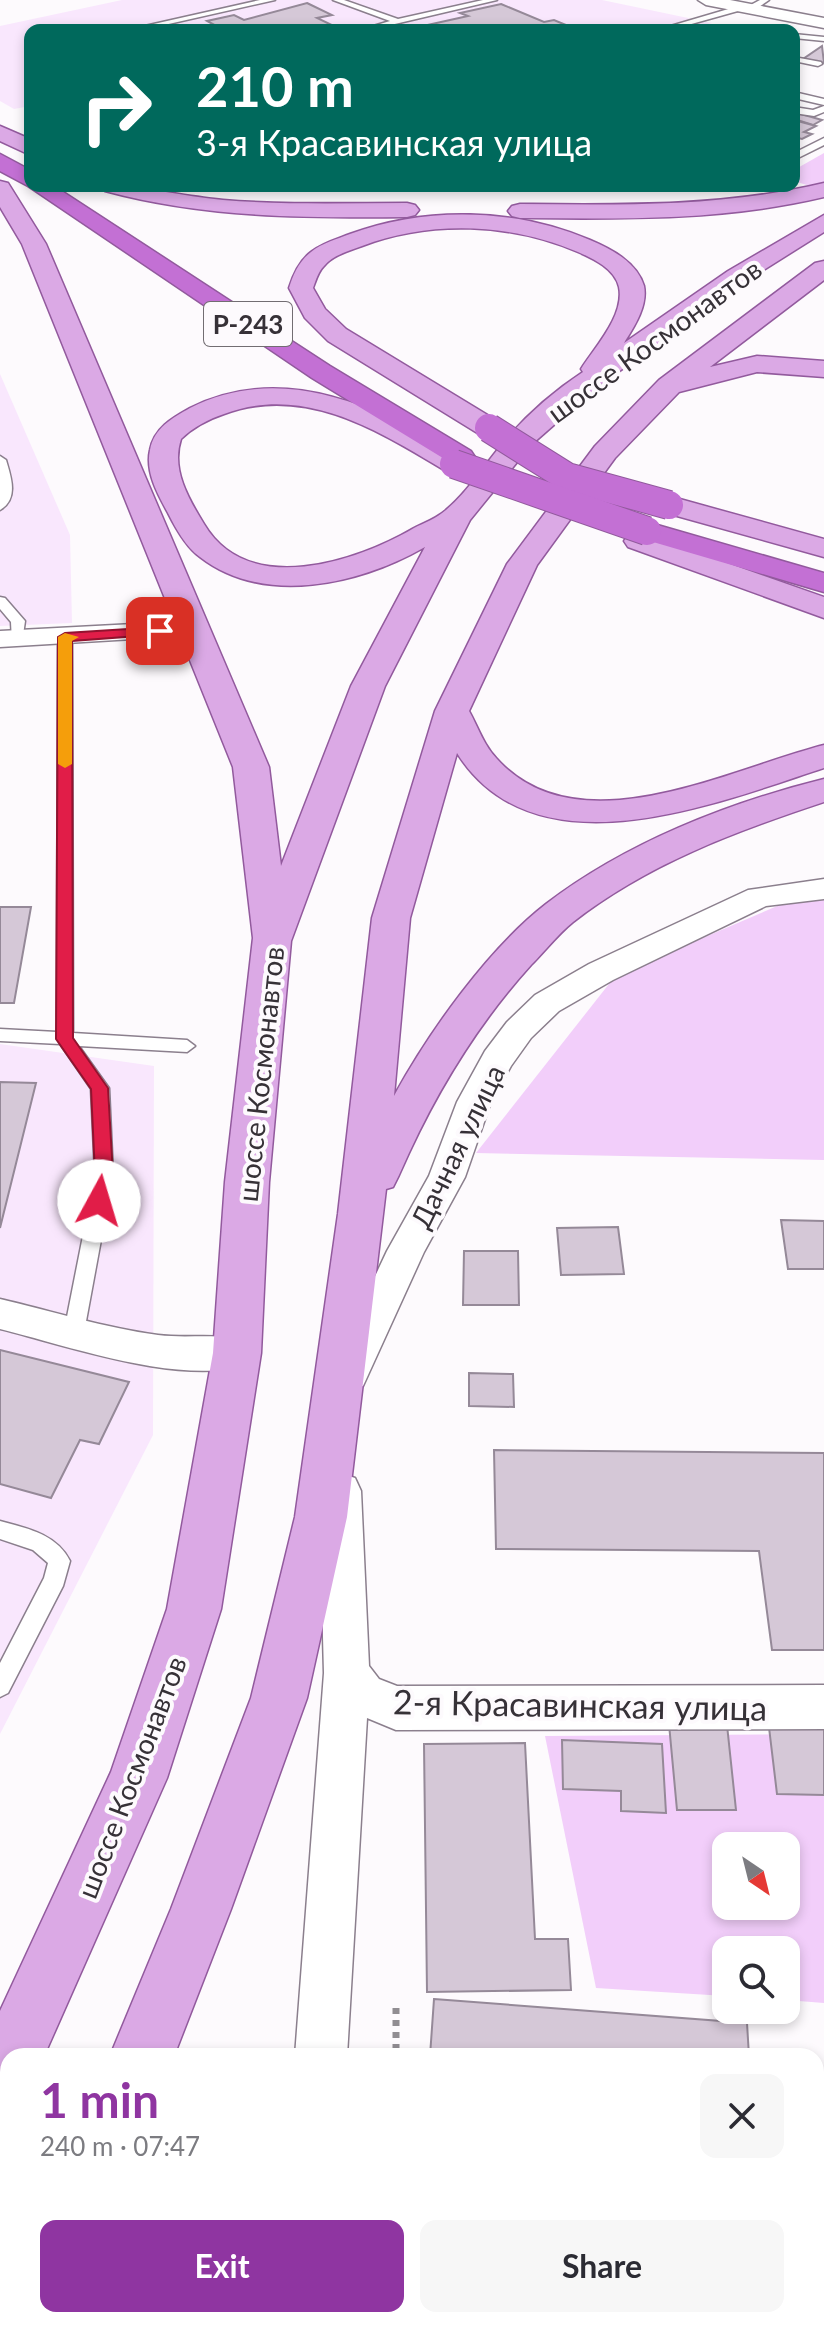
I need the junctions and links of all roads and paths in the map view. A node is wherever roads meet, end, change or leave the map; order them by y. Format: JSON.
{"nodes":[{"id":1,"x":271,"y":0,"type":"edge"},
{"id":2,"x":337,"y":0,"type":"edge"},
{"id":3,"x":493,"y":0,"type":"edge"},
{"id":4,"x":706,"y":0,"type":"edge"},
{"id":5,"x":752,"y":5,"type":"edge"},
{"id":6,"x":398,"y":21,"type":"junction"},
{"id":7,"x":824,"y":23,"type":"edge"},
{"id":8,"x":159,"y":24,"type":"edge"},
{"id":9,"x":386,"y":24,"type":"edge"},
{"id":10,"x":683,"y":24,"type":"edge"},
{"id":11,"x":800,"y":37,"type":"edge"},
{"id":12,"x":824,"y":39,"type":"edge"},
{"id":13,"x":800,"y":60,"type":"edge"},
{"id":14,"x":818,"y":64,"type":"dead end"},
{"id":15,"x":800,"y":96,"type":"edge"},
{"id":16,"x":824,"y":102,"type":"edge"},
{"id":17,"x":824,"y":109,"type":"edge"},
{"id":18,"x":800,"y":111,"type":"edge"},
{"id":19,"x":0,"y":133,"type":"edge"},
{"id":20,"x":824,"y":141,"type":"edge"},
{"id":21,"x":24,"y":147,"type":"edge"},
{"id":22,"x":800,"y":154,"type":"edge"},
{"id":23,"x":0,"y":161,"type":"edge"},
{"id":24,"x":24,"y":176,"type":"edge"},
{"id":25,"x":0,"y":188,"type":"edge"},
{"id":26,"x":824,"y":190,"type":"edge"},
{"id":27,"x":48,"y":192,"type":"edge"},
{"id":28,"x":91,"y":192,"type":"edge"},
{"id":29,"x":142,"y":192,"type":"edge"},
{"id":30,"x":129,"y":216,"type":"dead end"},
{"id":31,"x":824,"y":222,"type":"edge"},
{"id":32,"x":824,"y":268,"type":"edge"},
{"id":33,"x":293,"y":321,"type":"dead end"},
{"id":34,"x":824,"y":369,"type":"edge"},
{"id":35,"x":587,"y":381,"type":"junction"},
{"id":36,"x":669,"y":386,"type":"junction"},
{"id":37,"x":486,"y":432,"type":"junction"},
{"id":38,"x":0,"y":460,"type":"edge"},
{"id":39,"x":458,"y":461,"type":"junction"},
{"id":40,"x":558,"y":486,"type":"junction"},
{"id":41,"x":0,"y":506,"type":"edge"},
{"id":42,"x":456,"y":517,"type":"junction"},
{"id":43,"x":654,"y":523,"type":"junction"},
{"id":44,"x":824,"y":548,"type":"edge"},
{"id":45,"x":824,"y":561,"type":"edge"},
{"id":46,"x":824,"y":583,"type":"edge"},
{"id":47,"x":0,"y":601,"type":"edge"},
{"id":48,"x":824,"y":608,"type":"edge"},
{"id":49,"x":191,"y":629,"type":"junction"},
{"id":50,"x":65,"y":637,"type":"junction"},
{"id":51,"x":8,"y":639,"type":"edge"},
{"id":52,"x":452,"y":711,"type":"junction"},
{"id":53,"x":824,"y":756,"type":"edge"},
{"id":54,"x":824,"y":790,"type":"edge"},
{"id":55,"x":824,"y":889,"type":"edge"},
{"id":56,"x":271,"y":941,"type":"junction"},
{"id":57,"x":0,"y":1035,"type":"edge"},
{"id":58,"x":65,"y":1039,"type":"junction"},
{"id":59,"x":187,"y":1046,"type":"dead end"},
{"id":60,"x":361,"y":1214,"type":"junction"},
{"id":61,"x":0,"y":1314,"type":"edge"},
{"id":62,"x":74,"y":1332,"type":"junction"},
{"id":63,"x":237,"y":1353,"type":"junction"},
{"id":64,"x":337,"y":1401,"type":"junction"},
{"id":65,"x":0,"y":1530,"type":"edge"},
{"id":66,"x":347,"y":1673,"type":"junction"},
{"id":67,"x":0,"y":1686,"type":"edge"},
{"id":68,"x":824,"y":1707,"type":"edge"},
{"id":69,"x":396,"y":2008,"type":"dead end"},
{"id":70,"x":16,"y":2048,"type":"edge"},
{"id":71,"x":145,"y":2048,"type":"edge"},
{"id":72,"x":322,"y":2048,"type":"edge"},
{"id":73,"x":396,"y":2048,"type":"edge"}],
"edges":[{"from":1,"to":8,"type":"lane"},
{"from":2,"to":6,"type":"lane"},
{"from":3,"to":6,"type":"lane"},
{"from":4,"to":5,"type":"street"},
{"from":5,"to":7,"type":"street"},
{"from":5,"to":10,"type":"lane"},
{"from":6,"to":9,"type":"lane"},
{"from":11,"to":12,"type":"lane"},
{"from":13,"to":14,"type":"lane"},
{"from":15,"to":16,"type":"lane"},
{"from":17,"to":18,"type":"lane"},
{"from":19,"to":21,"type":"highway"},
{"from":20,"to":22,"type":"lane"},
{"from":23,"to":24,"type":"highway"},
{"from":25,"to":49,"type":"main road"},
{"from":26,"to":29,"type":"main road"},
{"from":27,"to":39,"type":"highway","number":"Р-243"},
{"from":28,"to":30,"type":"highway"},
{"from":31,"to":35,"type":"main road","name":"шоссе Космонавтов"},
{"from":32,"to":36,"type":"main road","name":"шоссе Космонавтов"},
{"from":33,"to":37,"type":"highway","number":"Р-243"},
{"from":34,"to":36,"type":"main road"},
{"from":35,"to":37,"type":"main road"},
{"from":35,"to":42,"type":"main road","name":"шоссе Космонавтов"},
{"from":36,"to":52,"type":"main road","name":"шоссе Космонавтов"},
{"from":37,"to":40,"type":"highway","number":"Р-243","bridge":true},
{"from":38,"to":41,"type":"lane"},
{"from":39,"to":40,"type":"highway","bridge":true},
{"from":39,"to":42,"type":"main road"},
{"from":40,"to":43,"type":"highway","bridge":true},
{"from":40,"to":43,"type":"highway","bridge":true},
{"from":42,"to":56,"type":"main road","name":"шоссе Космонавтов"},
{"from":43,"to":44,"type":"main road"},
{"from":43,"to":45,"type":"highway"},
{"from":43,"to":46,"type":"highway"},
{"from":43,"to":48,"type":"main road"},
{"from":47,"to":51,"type":"lane"},
{"from":49,"to":50,"type":"street"},
{"from":49,"to":56,"type":"main road"},
{"from":50,"to":51,"type":"street"},
{"from":50,"to":58,"type":"lane"},
{"from":52,"to":53,"type":"main road"},
{"from":52,"to":60,"type":"main road","name":"шоссе Космонавтов"},
{"from":54,"to":60,"type":"main road"},
{"from":55,"to":64,"type":"street","name":"Дачная улица"},
{"from":56,"to":63,"type":"main road","name":"шоссе Космонавтов"},
{"from":57,"to":58,"type":"lane"},
{"from":58,"to":59,"type":"lane"},
{"from":58,"to":62,"type":"lane"},
{"from":60,"to":64,"type":"main road","name":"шоссе Космонавтов"},
{"from":61,"to":62,"type":"street"},
{"from":62,"to":63,"type":"street"},
{"from":63,"to":70,"type":"main road","name":"шоссе Космонавтов"},
{"from":64,"to":66,"type":"street"},
{"from":64,"to":71,"type":"main road","name":"шоссе Космонавтов"},
{"from":65,"to":67,"type":"lane"},
{"from":66,"to":68,"type":"street","name":"2-я Красавинская улица"},
{"from":66,"to":72,"type":"street"},
{"from":69,"to":73,"type":"path"}]}
